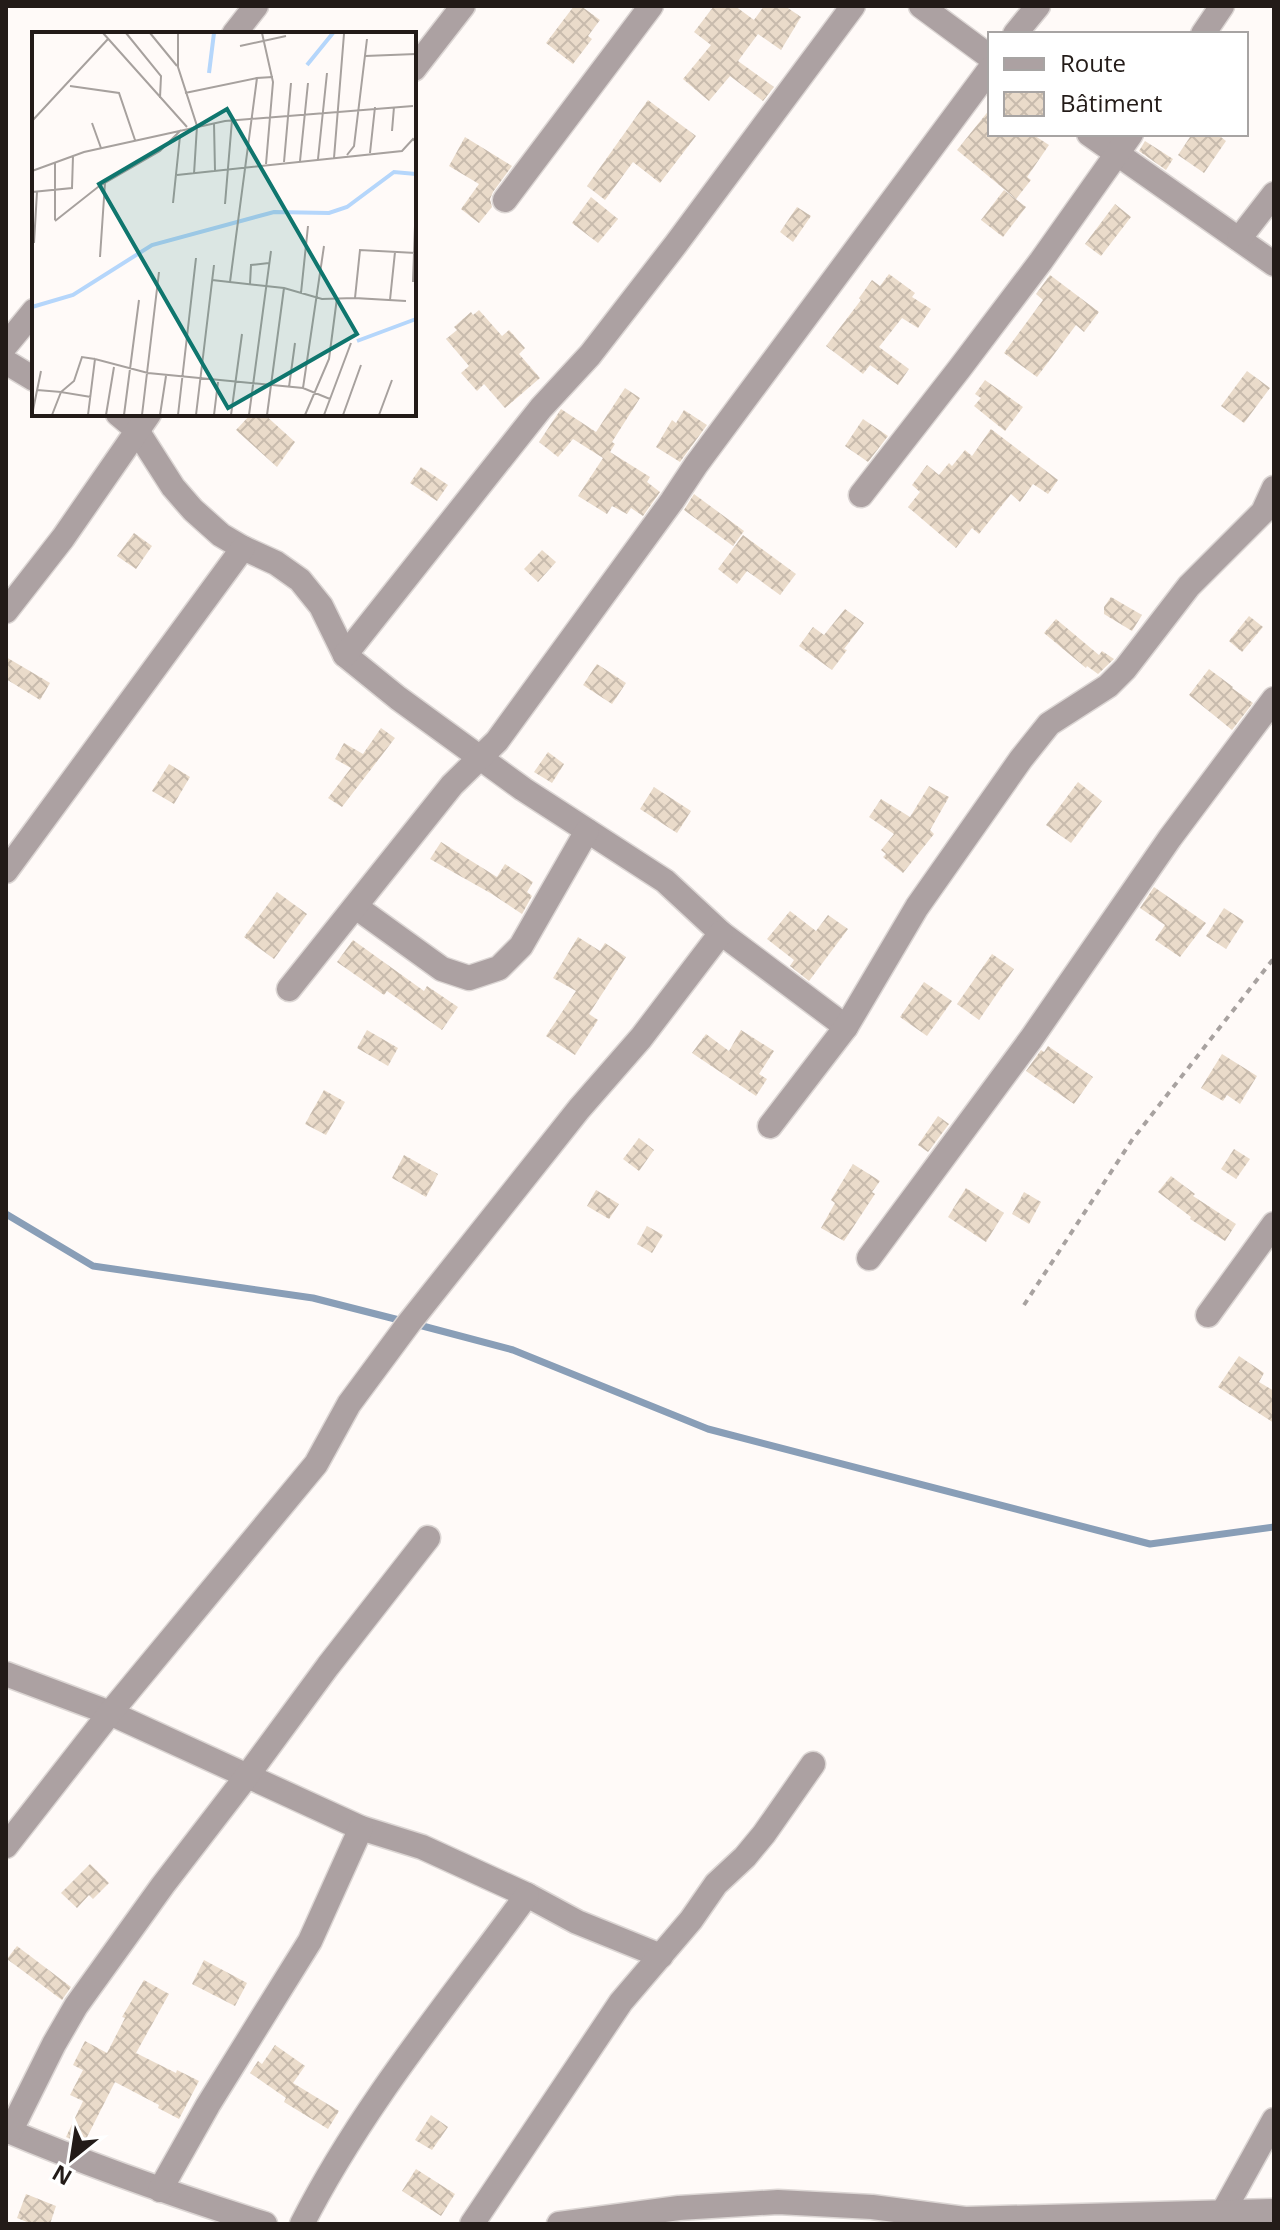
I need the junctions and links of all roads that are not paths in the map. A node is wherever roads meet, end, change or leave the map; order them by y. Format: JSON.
{"nodes":[{"id":1,"x":256,"y":6,"type":"edge"},
{"id":2,"x":463,"y":6,"type":"edge"},
{"id":3,"x":651,"y":6,"type":"edge"},
{"id":4,"x":853,"y":6,"type":"edge"},
{"id":5,"x":921,"y":6,"type":"edge"},
{"id":6,"x":1038,"y":6,"type":"edge"},
{"id":7,"x":1222,"y":6,"type":"edge"},
{"id":8,"x":236,"y":32,"type":"edge"},
{"id":9,"x":1017,"y":32,"type":"edge"},
{"id":10,"x":1204,"y":32,"type":"edge"},
{"id":11,"x":988,"y":56,"type":"edge"},
{"id":12,"x":416,"y":66,"type":"edge"},
{"id":13,"x":988,"y":72,"type":"edge"},
{"id":14,"x":1092,"y":136,"type":"edge"},
{"id":15,"x":1130,"y":136,"type":"edge"},
{"id":16,"x":1116,"y":155,"type":"junction"},
{"id":17,"x":1274,"y":194,"type":"edge"},
{"id":18,"x":505,"y":200,"type":"dead end"},
{"id":19,"x":1239,"y":239,"type":"junction"},
{"id":20,"x":1274,"y":264,"type":"edge"},
{"id":21,"x":32,"y":313,"type":"edge"},
{"id":22,"x":6,"y":345,"type":"edge"},
{"id":23,"x":6,"y":362,"type":"edge"},
{"id":24,"x":32,"y":378,"type":"edge"},
{"id":25,"x":134,"y":419,"type":"edge"},
{"id":26,"x":1274,"y":488,"type":"edge"},
{"id":27,"x":861,"y":495,"type":"dead end"},
{"id":28,"x":243,"y":548,"type":"junction"},
{"id":29,"x":6,"y":611,"type":"edge"},
{"id":30,"x":345,"y":655,"type":"junction"},
{"id":31,"x":1274,"y":699,"type":"edge"},
{"id":32,"x":481,"y":758,"type":"junction"},
{"id":33,"x":587,"y":831,"type":"junction"},
{"id":34,"x":6,"y":871,"type":"edge"},
{"id":35,"x":356,"y":907,"type":"junction"},
{"id":36,"x":721,"y":933,"type":"junction"},
{"id":37,"x":289,"y":989,"type":"dead end"},
{"id":38,"x":846,"y":1027,"type":"junction"},
{"id":39,"x":770,"y":1126,"type":"dead end"},
{"id":40,"x":1274,"y":1224,"type":"edge"},
{"id":41,"x":869,"y":1258,"type":"dead end"},
{"id":42,"x":1208,"y":1315,"type":"dead end"},
{"id":43,"x":428,"y":1538,"type":"dead end"},
{"id":44,"x":6,"y":1674,"type":"edge"},
{"id":45,"x":110,"y":1713,"type":"junction"},
{"id":46,"x":813,"y":1764,"type":"dead end"},
{"id":47,"x":247,"y":1776,"type":"junction"},
{"id":48,"x":361,"y":1828,"type":"junction"},
{"id":49,"x":6,"y":1846,"type":"edge"},
{"id":50,"x":527,"y":1895,"type":"junction"},
{"id":51,"x":661,"y":1956,"type":"junction"},
{"id":52,"x":1274,"y":2120,"type":"edge"},
{"id":53,"x":8,"y":2131,"type":"edge"},
{"id":54,"x":160,"y":2190,"type":"junction"},
{"id":55,"x":1274,"y":2211,"type":"edge"},
{"id":56,"x":1223,"y":2212,"type":"junction"},
{"id":57,"x":265,"y":2224,"type":"edge"},
{"id":58,"x":302,"y":2224,"type":"edge"},
{"id":59,"x":472,"y":2224,"type":"edge"},
{"id":60,"x":559,"y":2224,"type":"edge"}],
"edges":[{"from":1,"to":8,"type":"street"},
{"from":2,"to":12,"type":"street"},
{"from":3,"to":18,"type":"street"},
{"from":4,"to":30,"type":"street"},
{"from":5,"to":11,"type":"street"},
{"from":6,"to":9,"type":"street"},
{"from":7,"to":10,"type":"street"},
{"from":13,"to":32,"type":"street"},
{"from":14,"to":16,"type":"street"},
{"from":15,"to":16,"type":"street"},
{"from":16,"to":19,"type":"street"},
{"from":16,"to":27,"type":"street"},
{"from":17,"to":19,"type":"street"},
{"from":19,"to":20,"type":"street"},
{"from":21,"to":22,"type":"street"},
{"from":23,"to":24,"type":"street"},
{"from":25,"to":28,"type":"street"},
{"from":25,"to":29,"type":"street"},
{"from":26,"to":38,"type":"street"},
{"from":28,"to":30,"type":"street"},
{"from":28,"to":34,"type":"street"},
{"from":30,"to":32,"type":"street"},
{"from":31,"to":41,"type":"street"},
{"from":32,"to":33,"type":"street"},
{"from":32,"to":35,"type":"street"},
{"from":33,"to":35,"type":"street"},
{"from":33,"to":36,"type":"street"},
{"from":35,"to":37,"type":"street"},
{"from":36,"to":38,"type":"street"},
{"from":36,"to":45,"type":"street"},
{"from":38,"to":39,"type":"street"},
{"from":40,"to":42,"type":"street"},
{"from":43,"to":47,"type":"street"},
{"from":44,"to":45,"type":"street"},
{"from":45,"to":47,"type":"street"},
{"from":45,"to":49,"type":"street"},
{"from":46,"to":51,"type":"street"},
{"from":47,"to":48,"type":"street"},
{"from":47,"to":53,"type":"street"},
{"from":48,"to":50,"type":"street"},
{"from":48,"to":54,"type":"street"},
{"from":50,"to":51,"type":"street"},
{"from":50,"to":58,"type":"street"},
{"from":51,"to":59,"type":"street"},
{"from":52,"to":56,"type":"street"},
{"from":53,"to":54,"type":"street"},
{"from":54,"to":57,"type":"street"},
{"from":55,"to":56,"type":"street"},
{"from":56,"to":60,"type":"street"}]}
